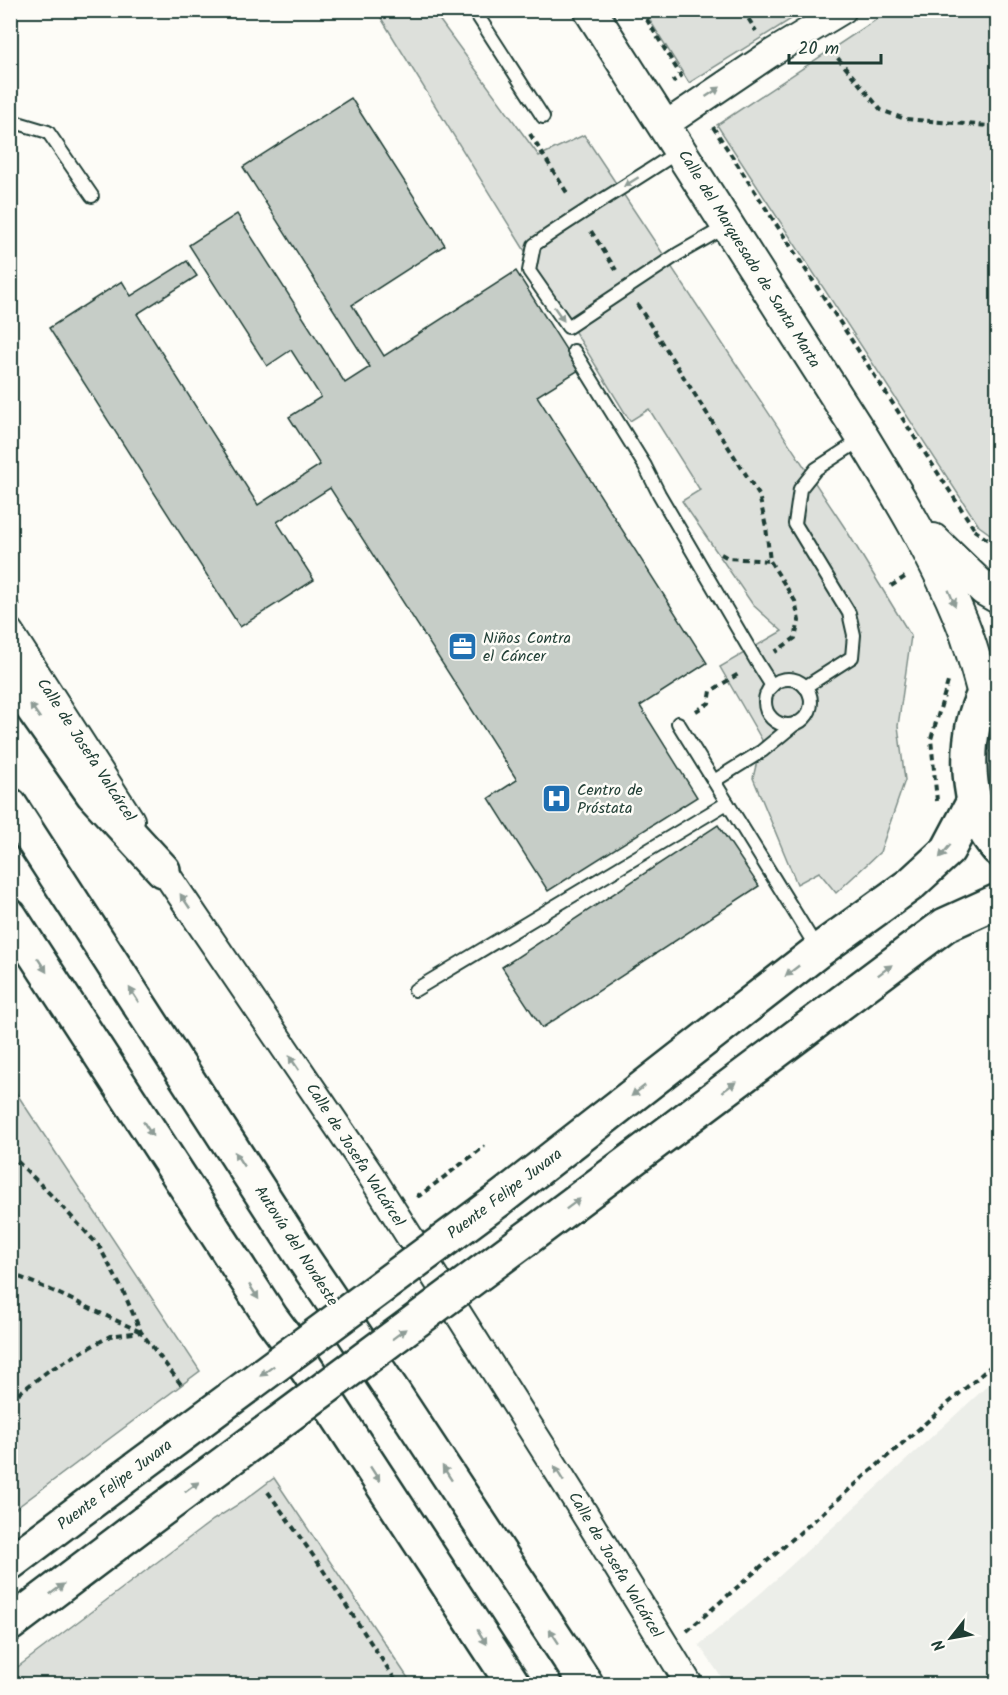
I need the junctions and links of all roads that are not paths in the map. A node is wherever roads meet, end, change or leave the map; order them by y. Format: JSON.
{"nodes":[{"id":1,"x":474,"y":10,"type":"edge"},
{"id":2,"x":590,"y":10,"type":"edge"},
{"id":3,"x":843,"y":10,"type":"edge"},
{"id":4,"x":543,"y":117,"type":"dead end"},
{"id":5,"x":10,"y":124,"type":"edge"},
{"id":6,"x":672,"y":138,"type":"junction"},
{"id":7,"x":92,"y":196,"type":"dead end"},
{"id":8,"x":728,"y":225,"type":"junction"},
{"id":9,"x":574,"y":351,"type":"dead end"},
{"id":10,"x":863,"y":438,"type":"junction"},
{"id":11,"x":906,"y":509,"type":"junction"},
{"id":12,"x":998,"y":597,"type":"edge"},
{"id":13,"x":10,"y":632,"type":"edge"},
{"id":14,"x":10,"y":676,"type":"edge"},
{"id":15,"x":991,"y":684,"type":"edge"},
{"id":16,"x":772,"y":686,"type":"junction"},
{"id":17,"x":805,"y":687,"type":"junction"},
{"id":18,"x":678,"y":723,"type":"dead end"},
{"id":19,"x":796,"y":723,"type":"junction"},
{"id":20,"x":714,"y":781,"type":"junction"},
{"id":21,"x":974,"y":801,"type":"junction"},
{"id":22,"x":727,"y":803,"type":"junction"},
{"id":23,"x":10,"y":805,"type":"edge"},
{"id":24,"x":998,"y":849,"type":"edge"},
{"id":25,"x":163,"y":870,"type":"junction"},
{"id":26,"x":998,"y":901,"type":"edge"},
{"id":27,"x":10,"y":916,"type":"edge"},
{"id":28,"x":818,"y":951,"type":"junction"},
{"id":29,"x":415,"y":990,"type":"dead end"},
{"id":30,"x":10,"y":1563,"type":"edge"},
{"id":31,"x":10,"y":1624,"type":"edge"},
{"id":32,"x":513,"y":1684,"type":"edge"},
{"id":33,"x":586,"y":1684,"type":"edge"},
{"id":34,"x":689,"y":1684,"type":"edge"}],
"edges":[{"from":1,"to":4,"type":"lane"},
{"from":2,"to":6,"type":"street","name":"Calle del Marquesado de Santa Marta"},
{"from":6,"to":3,"type":"street","one_way":true},
{"from":5,"to":7,"type":"lane"},
{"from":6,"to":8,"type":"street","name":"Calle del Marquesado de Santa Marta"},
{"from":6,"to":8,"type":"lane","one_way":true},
{"from":8,"to":10,"type":"street","name":"Calle del Marquesado de Santa Marta"},
{"from":9,"to":16,"type":"lane"},
{"from":10,"to":11,"type":"street","name":"Calle del Marquesado de Santa Marta"},
{"from":10,"to":17,"type":"lane"},
{"from":11,"to":12,"type":"street","name":"Calle del Marquesado de Santa Marta"},
{"from":11,"to":15,"type":"street","name":"Calle del Marquesado de Santa Marta","one_way":true},
{"from":13,"to":25,"type":"street","name":"Calle de Josefa Valcárcel"},
{"from":25,"to":14,"type":"main road","one_way":true},
{"from":15,"to":21,"type":"main road"},
{"from":16,"to":17,"type":"lane"},
{"from":16,"to":19,"type":"lane"},
{"from":17,"to":19,"type":"lane"},
{"from":18,"to":20,"type":"lane"},
{"from":19,"to":20,"type":"lane"},
{"from":20,"to":22,"type":"lane"},
{"from":21,"to":24,"type":"main road"},
{"from":21,"to":28,"type":"main road","name":"Puente Felipe Juvara","one_way":true},
{"from":22,"to":28,"type":"lane"},
{"from":22,"to":29,"type":"lane"},
{"from":33,"to":23,"type":"main road","name":"Autovía del Nordeste","one_way":true},
{"from":34,"to":25,"type":"street","name":"Calle de Josefa Valcárcel","one_way":true},
{"from":31,"to":26,"type":"main road","one_way":true,"bridge":true},
{"from":27,"to":32,"type":"main road","one_way":true},
{"from":28,"to":30,"type":"main road","name":"Puente Felipe Juvara","one_way":true,"bridge":true}]}
